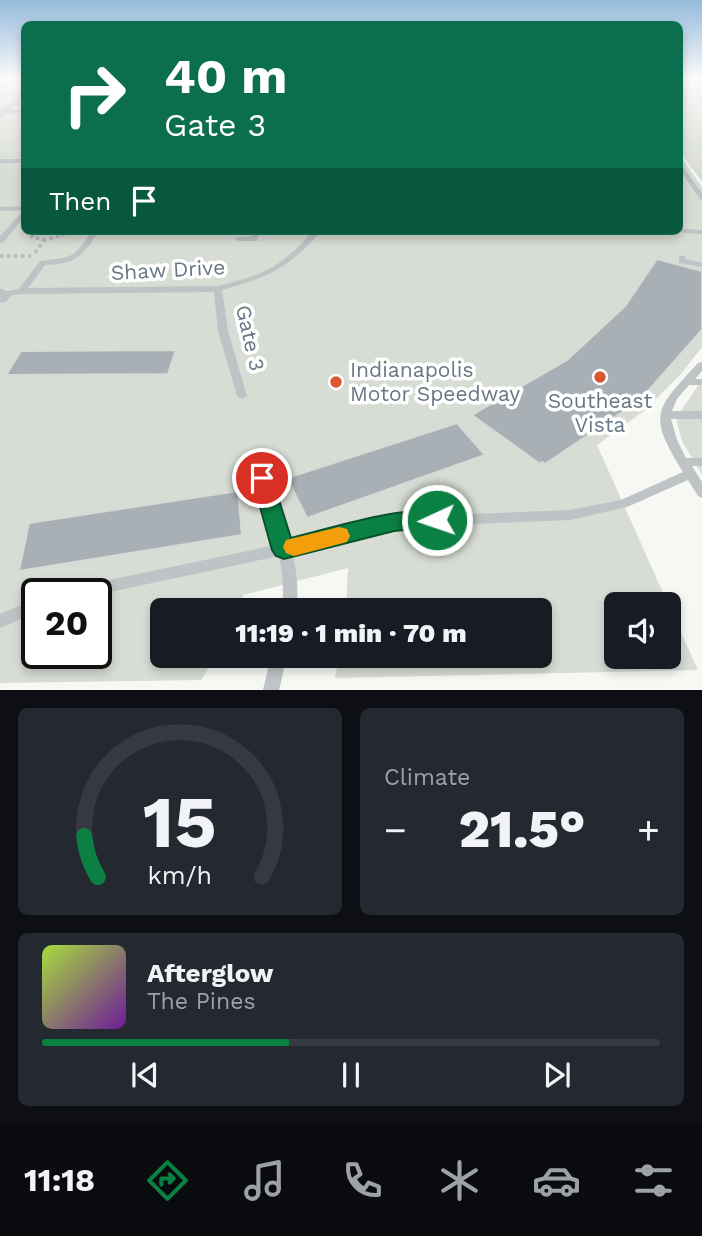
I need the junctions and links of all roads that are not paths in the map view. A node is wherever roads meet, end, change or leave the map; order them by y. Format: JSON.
{"nodes":[{"id":1,"x":21,"y":112,"type":"edge"},
{"id":2,"x":1,"y":113,"type":"edge"},
{"id":3,"x":0,"y":161,"type":"edge"},
{"id":4,"x":21,"y":161,"type":"edge"},
{"id":5,"x":683,"y":171,"type":"edge"},
{"id":6,"x":702,"y":198,"type":"edge"},
{"id":7,"x":0,"y":209,"type":"edge"},
{"id":8,"x":21,"y":210,"type":"edge"},
{"id":9,"x":21,"y":214,"type":"edge"},
{"id":10,"x":684,"y":231,"type":"dead end"},
{"id":11,"x":702,"y":232,"type":"edge"},
{"id":12,"x":92,"y":235,"type":"edge"},
{"id":13,"x":255,"y":235,"type":"edge"},
{"id":14,"x":313,"y":235,"type":"edge"},
{"id":15,"x":238,"y":239,"type":"dead end"},
{"id":16,"x":0,"y":241,"type":"edge"},
{"id":17,"x":682,"y":258,"type":"dead end"},
{"id":18,"x":702,"y":265,"type":"edge"},
{"id":19,"x":218,"y":289,"type":"junction"},
{"id":20,"x":22,"y":291,"type":"junction"},
{"id":21,"x":1,"y":295,"type":"edge"},
{"id":22,"x":702,"y":365,"type":"edge"},
{"id":23,"x":687,"y":382,"type":"junction"},
{"id":24,"x":702,"y":382,"type":"edge"},
{"id":25,"x":242,"y":396,"type":"dead end"},
{"id":26,"x":665,"y":415,"type":"junction"},
{"id":27,"x":702,"y":415,"type":"edge"},
{"id":28,"x":702,"y":462,"type":"edge"},
{"id":29,"x":688,"y":468,"type":"junction"},
{"id":30,"x":262,"y":478,"type":"dead end"},
{"id":31,"x":702,"y":493,"type":"edge"},
{"id":32,"x":284,"y":550,"type":"junction"},
{"id":33,"x":112,"y":585,"type":"edge"},
{"id":34,"x":289,"y":598,"type":"edge"},
{"id":35,"x":21,"y":612,"type":"edge"},
{"id":36,"x":0,"y":621,"type":"edge"},
{"id":37,"x":276,"y":668,"type":"edge"},
{"id":38,"x":271,"y":690,"type":"edge"}],
"edges":[{"from":1,"to":2,"type":"lane"},
{"from":3,"to":4,"type":"lane"},
{"from":5,"to":6,"type":"lane"},
{"from":7,"to":8,"type":"lane"},
{"from":9,"to":16,"type":"lane"},
{"from":10,"to":11,"type":"lane"},
{"from":12,"to":20,"type":"lane"},
{"from":13,"to":15,"type":"lane"},
{"from":14,"to":19,"type":"lane","name":"Shaw Drive"},
{"from":17,"to":18,"type":"lane"},
{"from":19,"to":20,"type":"lane","name":"Shaw Drive"},
{"from":19,"to":25,"type":"lane","name":"Gate 3"},
{"from":20,"to":21,"type":"lane","name":"Shaw Drive"},
{"from":22,"to":23,"type":"lane"},
{"from":23,"to":24,"type":"lane"},
{"from":23,"to":26,"type":"lane"},
{"from":26,"to":27,"type":"lane"},
{"from":26,"to":29,"type":"lane"},
{"from":28,"to":29,"type":"lane"},
{"from":29,"to":31,"type":"lane"},
{"from":29,"to":32,"type":"lane"},
{"from":30,"to":32,"type":"lane"},
{"from":32,"to":33,"type":"lane"},
{"from":32,"to":34,"type":"lane"},
{"from":35,"to":36,"type":"lane"},
{"from":37,"to":38,"type":"lane"}]}
